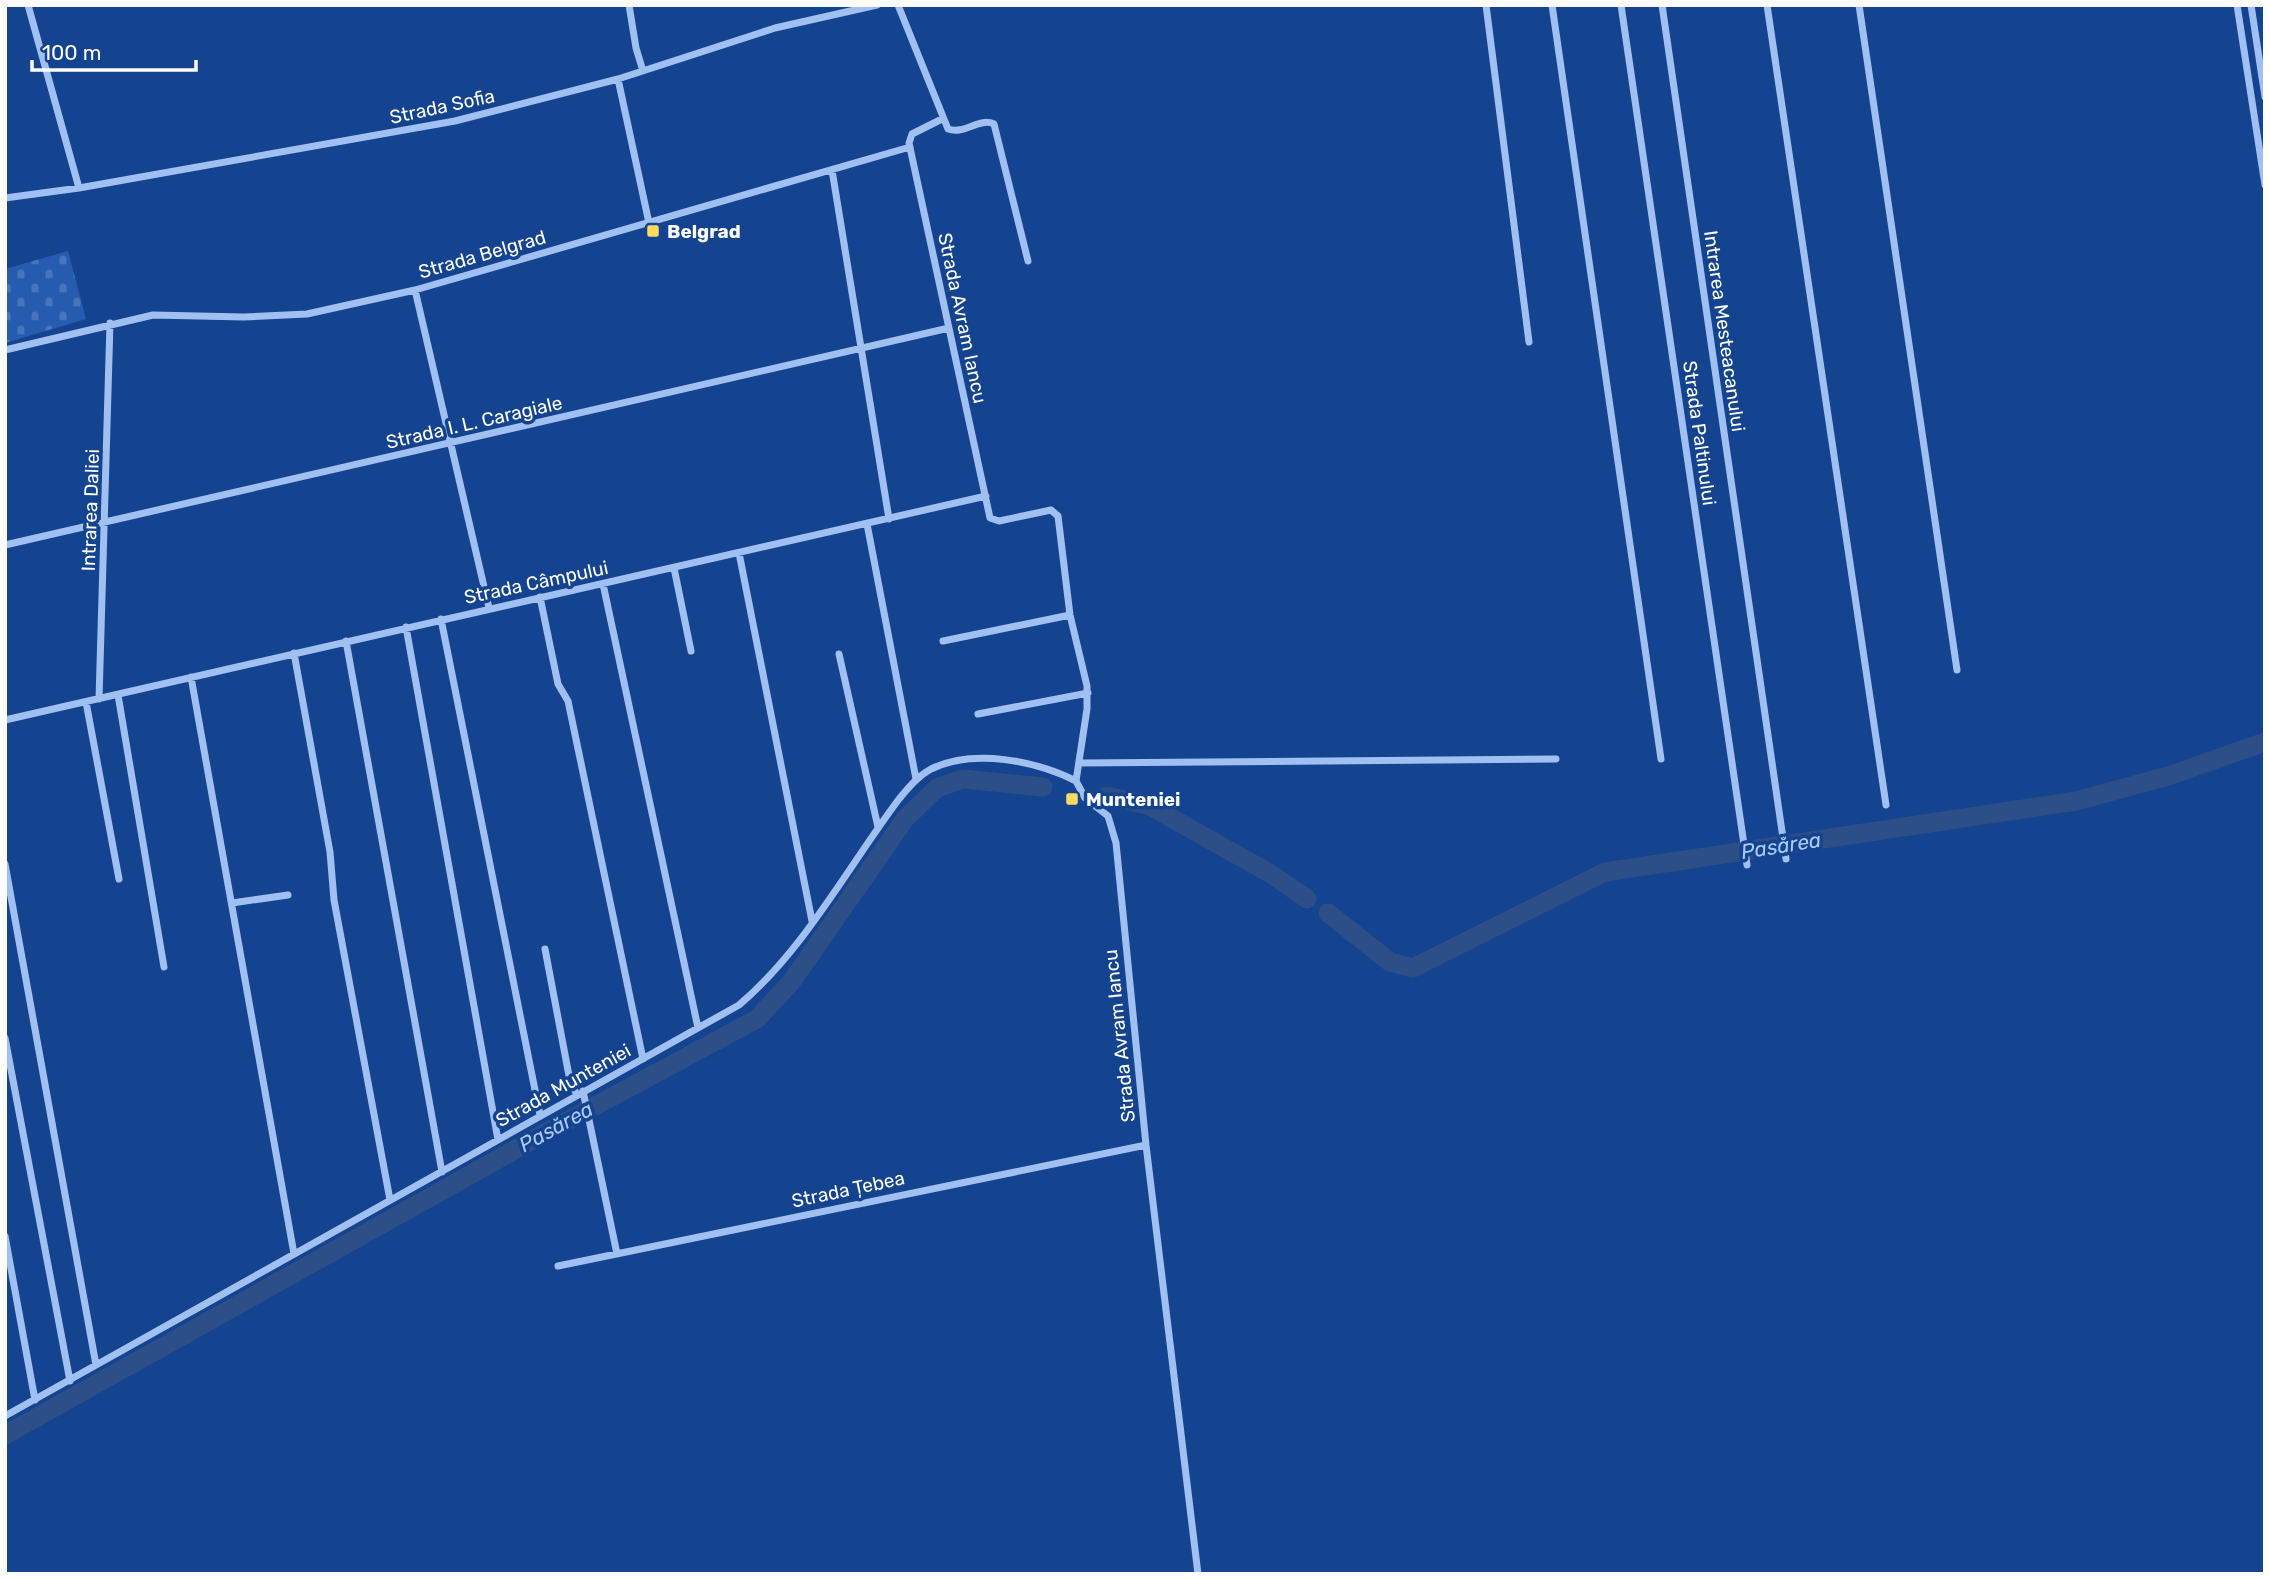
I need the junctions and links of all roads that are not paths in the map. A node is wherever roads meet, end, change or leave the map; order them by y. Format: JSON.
{"nodes":[{"id":1,"x":27,"y":5,"type":"edge"},
{"id":2,"x":629,"y":5,"type":"edge"},
{"id":3,"x":877,"y":5,"type":"edge"},
{"id":4,"x":898,"y":5,"type":"edge"},
{"id":5,"x":1486,"y":5,"type":"edge"},
{"id":6,"x":1552,"y":5,"type":"edge"},
{"id":7,"x":1621,"y":5,"type":"edge"},
{"id":8,"x":1662,"y":5,"type":"edge"},
{"id":9,"x":1767,"y":5,"type":"edge"},
{"id":10,"x":1859,"y":5,"type":"edge"},
{"id":11,"x":2238,"y":5,"type":"edge"},
{"id":12,"x":2251,"y":5,"type":"edge"},
{"id":13,"x":643,"y":71,"type":"junction"},
{"id":14,"x":618,"y":79,"type":"junction"},
{"id":15,"x":2265,"y":97,"type":"edge"},
{"id":16,"x":942,"y":119,"type":"junction"},
{"id":17,"x":910,"y":147,"type":"junction"},
{"id":18,"x":832,"y":170,"type":"junction"},
{"id":19,"x":2265,"y":185,"type":"edge"},
{"id":20,"x":79,"y":188,"type":"junction"},
{"id":21,"x":5,"y":198,"type":"edge"},
{"id":22,"x":649,"y":223,"type":"junction"},
{"id":23,"x":1028,"y":261,"type":"dead end"},
{"id":24,"x":415,"y":290,"type":"junction"},
{"id":25,"x":110,"y":323,"type":"junction"},
{"id":26,"x":949,"y":328,"type":"junction"},
{"id":27,"x":1529,"y":342,"type":"dead end"},
{"id":28,"x":861,"y":349,"type":"junction"},
{"id":29,"x":5,"y":350,"type":"edge"},
{"id":30,"x":451,"y":444,"type":"junction"},
{"id":31,"x":986,"y":496,"type":"junction"},
{"id":32,"x":889,"y":519,"type":"junction"},
{"id":33,"x":106,"y":523,"type":"junction"},
{"id":34,"x":867,"y":524,"type":"junction"},
{"id":35,"x":5,"y":545,"type":"edge"},
{"id":36,"x":739,"y":553,"type":"junction"},
{"id":37,"x":674,"y":568,"type":"junction"},
{"id":38,"x":603,"y":584,"type":"junction"},
{"id":39,"x":540,"y":597,"type":"junction"},
{"id":40,"x":489,"y":608,"type":"junction"},
{"id":41,"x":1070,"y":615,"type":"junction"},
{"id":42,"x":441,"y":619,"type":"junction"},
{"id":43,"x":406,"y":627,"type":"junction"},
{"id":44,"x":346,"y":641,"type":"junction"},
{"id":45,"x":943,"y":641,"type":"dead end"},
{"id":46,"x":691,"y":651,"type":"dead end"},
{"id":47,"x":294,"y":653,"type":"junction"},
{"id":48,"x":839,"y":654,"type":"dead end"},
{"id":49,"x":1957,"y":670,"type":"dead end"},
{"id":50,"x":191,"y":677,"type":"junction"},
{"id":51,"x":1088,"y":693,"type":"junction"},
{"id":52,"x":118,"y":695,"type":"junction"},
{"id":53,"x":99,"y":699,"type":"junction"},
{"id":54,"x":86,"y":702,"type":"junction"},
{"id":55,"x":978,"y":714,"type":"dead end"},
{"id":56,"x":5,"y":720,"type":"edge"},
{"id":57,"x":1556,"y":759,"type":"dead end"},
{"id":58,"x":1661,"y":759,"type":"dead end"},
{"id":59,"x":1079,"y":763,"type":"junction"},
{"id":60,"x":916,"y":779,"type":"junction"},
{"id":61,"x":1076,"y":781,"type":"junction"},
{"id":62,"x":1886,"y":805,"type":"dead end"},
{"id":63,"x":878,"y":827,"type":"junction"},
{"id":64,"x":1786,"y":859,"type":"dead end"},
{"id":65,"x":5,"y":864,"type":"edge"},
{"id":66,"x":1747,"y":865,"type":"dead end"},
{"id":67,"x":119,"y":879,"type":"dead end"},
{"id":68,"x":288,"y":895,"type":"dead end"},
{"id":69,"x":232,"y":903,"type":"junction"},
{"id":70,"x":812,"y":921,"type":"junction"},
{"id":71,"x":545,"y":948,"type":"dead end"},
{"id":72,"x":164,"y":967,"type":"dead end"},
{"id":73,"x":698,"y":1028,"type":"junction"},
{"id":74,"x":5,"y":1038,"type":"edge"},
{"id":75,"x":643,"y":1059,"type":"junction"},
{"id":76,"x":580,"y":1093,"type":"junction"},
{"id":77,"x":540,"y":1115,"type":"junction"},
{"id":78,"x":498,"y":1140,"type":"junction"},
{"id":79,"x":1146,"y":1145,"type":"junction"},
{"id":80,"x":442,"y":1171,"type":"junction"},
{"id":81,"x":390,"y":1200,"type":"junction"},
{"id":82,"x":5,"y":1236,"type":"edge"},
{"id":83,"x":294,"y":1254,"type":"junction"},
{"id":84,"x":617,"y":1254,"type":"junction"},
{"id":85,"x":558,"y":1266,"type":"dead end"},
{"id":86,"x":96,"y":1365,"type":"junction"},
{"id":87,"x":70,"y":1381,"type":"junction"},
{"id":88,"x":35,"y":1400,"type":"junction"},
{"id":89,"x":5,"y":1416,"type":"edge"},
{"id":90,"x":1198,"y":1574,"type":"edge"}],
"edges":[{"from":1,"to":20,"type":"street"},
{"from":2,"to":13,"type":"street"},
{"from":3,"to":13,"type":"street","name":"Strada Sofia"},
{"from":4,"to":16,"type":"street"},
{"from":5,"to":27,"type":"street"},
{"from":6,"to":58,"type":"street"},
{"from":7,"to":66,"type":"street","name":"Strada Paltinului"},
{"from":8,"to":64,"type":"street","name":"Intrarea Mesteacanului"},
{"from":9,"to":62,"type":"street"},
{"from":10,"to":49,"type":"street"},
{"from":11,"to":19,"type":"street"},
{"from":12,"to":15,"type":"street"},
{"from":13,"to":14,"type":"street","name":"Strada Sofia"},
{"from":14,"to":20,"type":"street","name":"Strada Sofia"},
{"from":14,"to":22,"type":"street"},
{"from":16,"to":17,"type":"street"},
{"from":16,"to":23,"type":"street"},
{"from":17,"to":18,"type":"street","name":"Strada Belgrad"},
{"from":17,"to":26,"type":"street","name":"Strada Avram Iancu"},
{"from":18,"to":22,"type":"street","name":"Strada Belgrad"},
{"from":18,"to":28,"type":"street"},
{"from":20,"to":21,"type":"street","name":"Strada Sofia"},
{"from":22,"to":24,"type":"street","name":"Strada Belgrad"},
{"from":24,"to":25,"type":"street","name":"Strada Belgrad"},
{"from":24,"to":30,"type":"street"},
{"from":25,"to":29,"type":"street","name":"Strada Belgrad"},
{"from":25,"to":33,"type":"street","name":"Intrarea Daliei"},
{"from":26,"to":28,"type":"street","name":"Strada I. L. Caragiale"},
{"from":26,"to":31,"type":"street","name":"Strada Avram Iancu"},
{"from":28,"to":30,"type":"street","name":"Strada I. L. Caragiale"},
{"from":28,"to":32,"type":"street"},
{"from":30,"to":33,"type":"street","name":"Strada I. L. Caragiale"},
{"from":30,"to":40,"type":"street"},
{"from":31,"to":32,"type":"street","name":"Strada Câmpului"},
{"from":31,"to":41,"type":"street"},
{"from":32,"to":34,"type":"street","name":"Strada Câmpului"},
{"from":33,"to":35,"type":"street","name":"Strada I. L. Caragiale"},
{"from":33,"to":53,"type":"street","name":"Intrarea Daliei"},
{"from":34,"to":36,"type":"street","name":"Strada Câmpului"},
{"from":34,"to":60,"type":"street"},
{"from":36,"to":37,"type":"street","name":"Strada Câmpului"},
{"from":36,"to":70,"type":"street"},
{"from":37,"to":38,"type":"street","name":"Strada Câmpului"},
{"from":37,"to":46,"type":"street"},
{"from":38,"to":39,"type":"street","name":"Strada Câmpului"},
{"from":38,"to":73,"type":"street"},
{"from":39,"to":40,"type":"street","name":"Strada Câmpului"},
{"from":39,"to":75,"type":"street"},
{"from":40,"to":42,"type":"street","name":"Strada Câmpului"},
{"from":41,"to":45,"type":"street"},
{"from":41,"to":51,"type":"street"},
{"from":42,"to":43,"type":"street","name":"Strada Câmpului"},
{"from":42,"to":77,"type":"street"},
{"from":43,"to":44,"type":"street","name":"Strada Câmpului"},
{"from":43,"to":78,"type":"street"},
{"from":44,"to":47,"type":"street","name":"Strada Câmpului"},
{"from":44,"to":80,"type":"street"},
{"from":47,"to":50,"type":"street","name":"Strada Câmpului"},
{"from":47,"to":81,"type":"street"},
{"from":48,"to":63,"type":"street"},
{"from":50,"to":52,"type":"street","name":"Strada Câmpului"},
{"from":50,"to":69,"type":"street"},
{"from":51,"to":55,"type":"street"},
{"from":51,"to":59,"type":"street"},
{"from":52,"to":53,"type":"street","name":"Strada Câmpului"},
{"from":52,"to":72,"type":"street"},
{"from":53,"to":54,"type":"street","name":"Strada Câmpului"},
{"from":54,"to":56,"type":"street","name":"Strada Câmpului"},
{"from":54,"to":67,"type":"street"},
{"from":57,"to":59,"type":"street"},
{"from":59,"to":61,"type":"street"},
{"from":60,"to":61,"type":"street","name":"Strada Munteniei"},
{"from":60,"to":63,"type":"street","name":"Strada Munteniei"},
{"from":61,"to":79,"type":"street","name":"Strada Avram Iancu"},
{"from":63,"to":70,"type":"street","name":"Strada Munteniei"},
{"from":65,"to":86,"type":"street"},
{"from":68,"to":69,"type":"street"},
{"from":69,"to":83,"type":"street"},
{"from":70,"to":73,"type":"street","name":"Strada Munteniei"},
{"from":71,"to":76,"type":"street"},
{"from":73,"to":75,"type":"street","name":"Strada Munteniei"},
{"from":74,"to":87,"type":"street"},
{"from":75,"to":76,"type":"street","name":"Strada Munteniei"},
{"from":76,"to":77,"type":"street","name":"Strada Munteniei"},
{"from":76,"to":84,"type":"street"},
{"from":77,"to":78,"type":"street","name":"Strada Munteniei"},
{"from":78,"to":80,"type":"street","name":"Strada Munteniei"},
{"from":79,"to":84,"type":"street","name":"Strada Țebea"},
{"from":79,"to":90,"type":"street","name":"Strada Avram Iancu"},
{"from":80,"to":81,"type":"street","name":"Strada Munteniei"},
{"from":81,"to":83,"type":"street","name":"Strada Munteniei"},
{"from":82,"to":88,"type":"street"},
{"from":83,"to":86,"type":"street","name":"Strada Munteniei"},
{"from":84,"to":85,"type":"street","name":"Strada Țebea"},
{"from":86,"to":87,"type":"street","name":"Strada Munteniei"},
{"from":87,"to":88,"type":"street","name":"Strada Munteniei"},
{"from":88,"to":89,"type":"street","name":"Strada Munteniei"}]}
